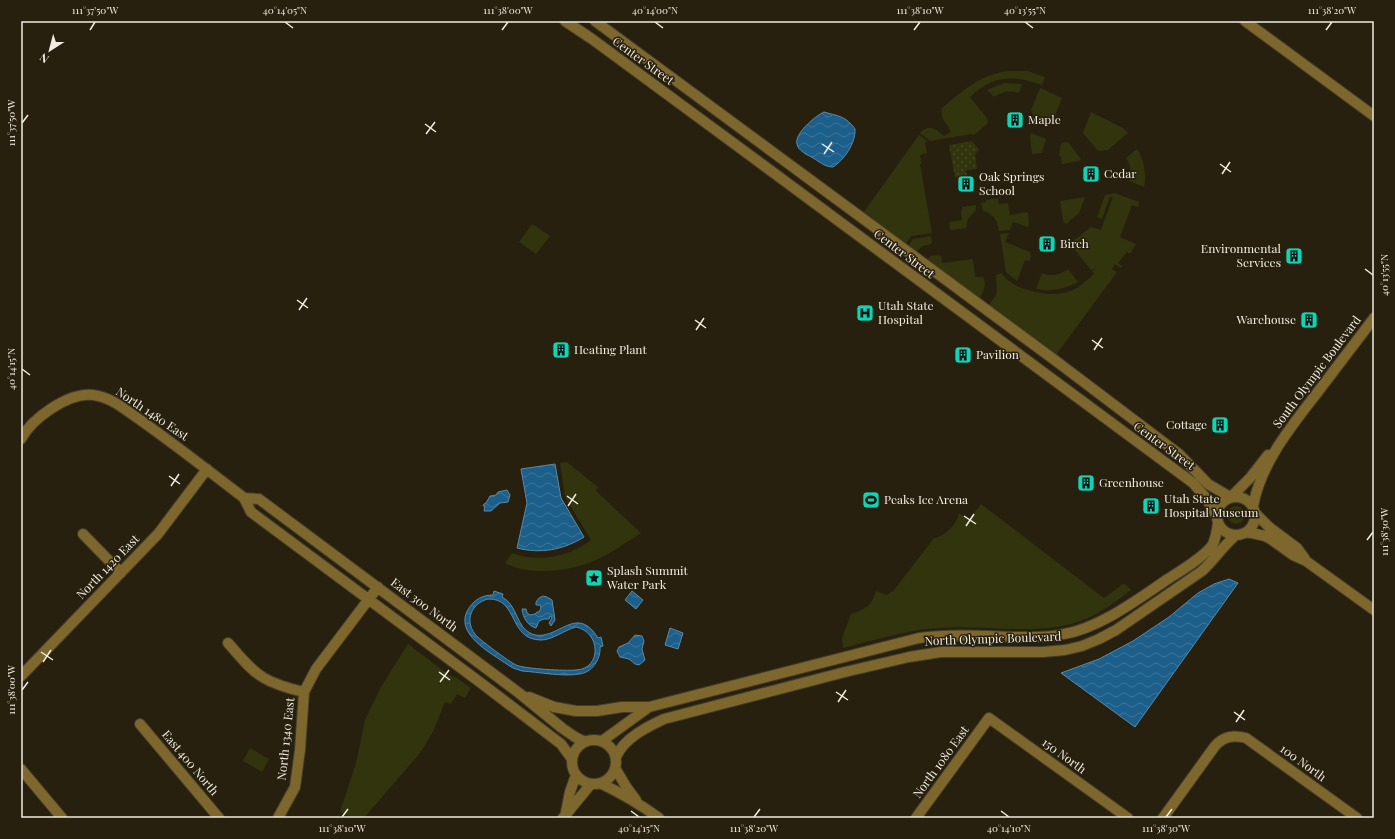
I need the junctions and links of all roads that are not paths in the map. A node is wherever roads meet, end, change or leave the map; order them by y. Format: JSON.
{"nodes":[{"id":1,"x":1244,"y":21,"type":"edge"},
{"id":2,"x":567,"y":22,"type":"edge"},
{"id":3,"x":598,"y":23,"type":"edge"},
{"id":4,"x":592,"y":39,"type":"junction"},
{"id":5,"x":1374,"y":116,"type":"edge"},
{"id":6,"x":767,"y":147,"type":"junction"},
{"id":7,"x":757,"y":161,"type":"junction"},
{"id":8,"x":892,"y":239,"type":"junction"},
{"id":9,"x":882,"y":253,"type":"junction"},
{"id":10,"x":971,"y":299,"type":"junction"},
{"id":11,"x":961,"y":312,"type":"junction"},
{"id":12,"x":1374,"y":318,"type":"edge"},
{"id":13,"x":1063,"y":367,"type":"junction"},
{"id":14,"x":1053,"y":380,"type":"junction"},
{"id":15,"x":1154,"y":435,"type":"junction"},
{"id":16,"x":21,"y":439,"type":"edge"},
{"id":17,"x":1280,"y":442,"type":"junction"},
{"id":18,"x":1144,"y":448,"type":"junction"},
{"id":19,"x":207,"y":469,"type":"junction"},
{"id":20,"x":1231,"y":497,"type":"junction"},
{"id":21,"x":244,"y":498,"type":"junction"},
{"id":22,"x":1254,"y":510,"type":"junction"},
{"id":23,"x":1217,"y":520,"type":"junction"},
{"id":24,"x":1247,"y":532,"type":"junction"},
{"id":25,"x":83,"y":534,"type":"dead end"},
{"id":26,"x":1236,"y":536,"type":"junction"},
{"id":27,"x":1306,"y":561,"type":"junction"},
{"id":28,"x":121,"y":573,"type":"junction"},
{"id":29,"x":378,"y":587,"type":"junction"},
{"id":30,"x":369,"y":600,"type":"junction"},
{"id":31,"x":1374,"y":610,"type":"edge"},
{"id":32,"x":228,"y":643,"type":"dead end"},
{"id":33,"x":21,"y":676,"type":"edge"},
{"id":34,"x":304,"y":692,"type":"junction"},
{"id":35,"x":519,"y":693,"type":"junction"},
{"id":36,"x":649,"y":707,"type":"junction"},
{"id":37,"x":987,"y":721,"type":"joint"},
{"id":38,"x":140,"y":724,"type":"dead end"},
{"id":39,"x":602,"y":741,"type":"junction"},
{"id":40,"x":585,"y":742,"type":"junction"},
{"id":41,"x":616,"y":757,"type":"junction"},
{"id":42,"x":572,"y":759,"type":"junction"},
{"id":43,"x":615,"y":768,"type":"junction"},
{"id":44,"x":21,"y":769,"type":"edge"},
{"id":45,"x":576,"y":775,"type":"junction"},
{"id":46,"x":595,"y":784,"type":"junction"},
{"id":47,"x":640,"y":804,"type":"junction"},
{"id":48,"x":564,"y":816,"type":"edge"},
{"id":49,"x":62,"y":818,"type":"edge"},
{"id":50,"x":220,"y":818,"type":"edge"},
{"id":51,"x":278,"y":818,"type":"edge"},
{"id":52,"x":659,"y":818,"type":"edge"},
{"id":53,"x":916,"y":818,"type":"edge"},
{"id":54,"x":1128,"y":818,"type":"edge"},
{"id":55,"x":1162,"y":818,"type":"edge"},
{"id":56,"x":1357,"y":818,"type":"edge"}],
"edges":[{"from":1,"to":5,"type":"street"},
{"from":2,"to":4,"type":"street","name":"Center Street"},
{"from":3,"to":4,"type":"street"},
{"from":3,"to":6,"type":"street","name":"Center Street"},
{"from":4,"to":7,"type":"street","name":"Center Street"},
{"from":6,"to":7,"type":"street"},
{"from":6,"to":8,"type":"street","name":"Center Street"},
{"from":7,"to":9,"type":"street","name":"Center Street"},
{"from":8,"to":9,"type":"street"},
{"from":8,"to":10,"type":"street","name":"Center Street"},
{"from":9,"to":11,"type":"street","name":"Center Street"},
{"from":10,"to":11,"type":"street"},
{"from":10,"to":13,"type":"street","name":"Center Street"},
{"from":11,"to":14,"type":"street","name":"Center Street"},
{"from":12,"to":17,"type":"street","name":"South Olympic Boulevard"},
{"from":13,"to":14,"type":"street"},
{"from":13,"to":15,"type":"street","name":"Center Street"},
{"from":14,"to":18,"type":"street","name":"Center Street"},
{"from":15,"to":18,"type":"street"},
{"from":15,"to":20,"type":"street","name":"Center Street"},
{"from":16,"to":19,"type":"street","name":"North 1480 East"},
{"from":17,"to":20,"type":"street","name":"South Olympic Boulevard"},
{"from":17,"to":22,"type":"street","name":"South Olympic Boulevard"},
{"from":18,"to":23,"type":"street","name":"Center Street"},
{"from":19,"to":21,"type":"street","name":"East 300 North"},
{"from":19,"to":28,"type":"street","name":"North 1420 East"},
{"from":20,"to":22,"type":"street"},
{"from":20,"to":23,"type":"street"},
{"from":21,"to":29,"type":"street","name":"East 300 North"},
{"from":21,"to":30,"type":"street","name":"East 300 North"},
{"from":22,"to":24,"type":"street"},
{"from":22,"to":27,"type":"street"},
{"from":23,"to":26,"type":"street"},
{"from":23,"to":36,"type":"street","name":"North Olympic Boulevard"},
{"from":24,"to":26,"type":"street"},
{"from":24,"to":27,"type":"street"},
{"from":25,"to":28,"type":"street"},
{"from":26,"to":41,"type":"street","name":"North Olympic Boulevard"},
{"from":27,"to":31,"type":"street"},
{"from":28,"to":33,"type":"street","name":"North 1420 East"},
{"from":29,"to":30,"type":"street","name":"North 1340 East"},
{"from":29,"to":35,"type":"street","name":"East 300 North"},
{"from":30,"to":34,"type":"street","name":"North 1340 East"},
{"from":30,"to":42,"type":"street","name":"East 300 North"},
{"from":32,"to":34,"type":"street"},
{"from":34,"to":51,"type":"street","name":"North 1340 East"},
{"from":35,"to":36,"type":"street"},
{"from":35,"to":40,"type":"street","name":"East 300 North"},
{"from":36,"to":39,"type":"street","name":"North Olympic Boulevard"},
{"from":37,"to":53,"type":"street","name":"North 1080 East"},
{"from":37,"to":54,"type":"street","name":"150 North"},
{"from":38,"to":50,"type":"street","name":"East 400 North"},
{"from":39,"to":40,"type":"street"},
{"from":39,"to":41,"type":"street"},
{"from":40,"to":42,"type":"street"},
{"from":41,"to":43,"type":"street"},
{"from":42,"to":45,"type":"street"},
{"from":43,"to":46,"type":"street"},
{"from":43,"to":47,"type":"street"},
{"from":44,"to":49,"type":"street"},
{"from":45,"to":46,"type":"street"},
{"from":45,"to":48,"type":"street"},
{"from":46,"to":47,"type":"street"},
{"from":46,"to":48,"type":"street"},
{"from":47,"to":52,"type":"street"},
{"from":55,"to":56,"type":"street","name":"100 North"}]}
